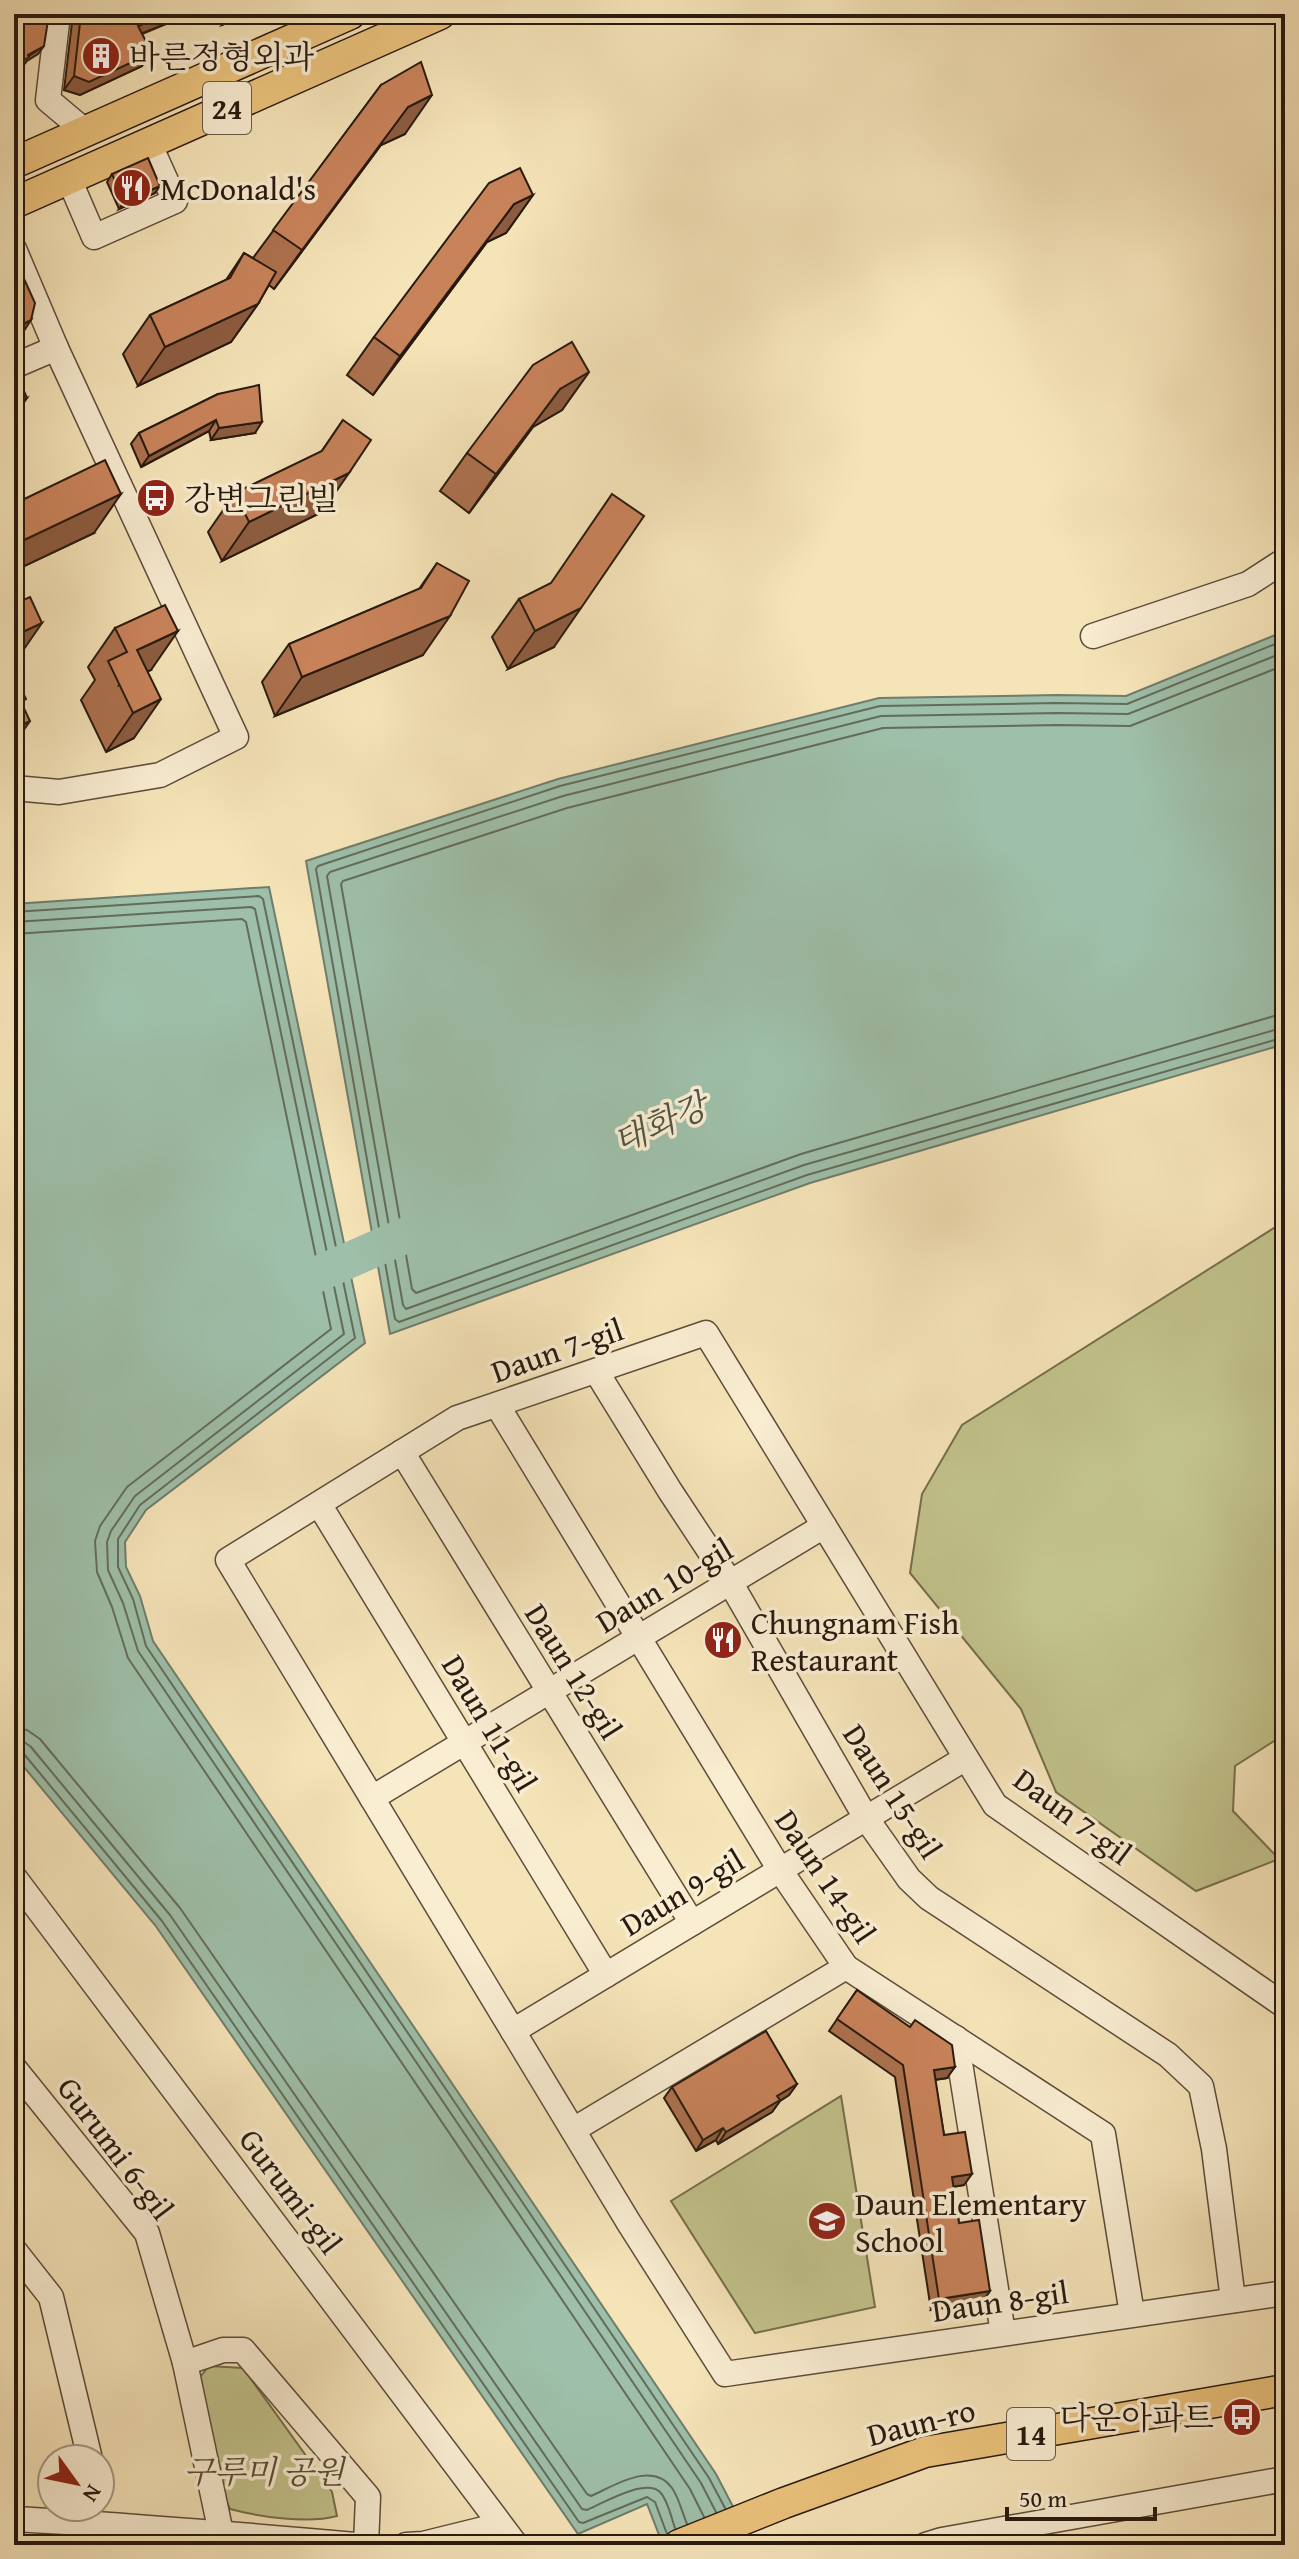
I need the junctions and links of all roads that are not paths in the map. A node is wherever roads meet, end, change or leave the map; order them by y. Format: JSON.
{"nodes":[{"id":1,"x":58,"y":14,"type":"edge"},
{"id":2,"x":350,"y":14,"type":"edge"},
{"id":3,"x":440,"y":14,"type":"edge"},
{"id":4,"x":86,"y":132,"type":"junction"},
{"id":5,"x":149,"y":143,"type":"junction"},
{"id":6,"x":14,"y":163,"type":"edge"},
{"id":7,"x":69,"y":179,"type":"junction"},
{"id":8,"x":14,"y":203,"type":"edge"},
{"id":9,"x":14,"y":249,"type":"edge"},
{"id":10,"x":56,"y":348,"type":"junction"},
{"id":11,"x":14,"y":366,"type":"edge"},
{"id":12,"x":1285,"y":560,"type":"edge"},
{"id":13,"x":1093,"y":636,"type":"dead end"},
{"id":14,"x":14,"y":788,"type":"edge"},
{"id":15,"x":596,"y":1371,"type":"junction"},
{"id":16,"x":497,"y":1405,"type":"junction"},
{"id":17,"x":402,"y":1452,"type":"junction"},
{"id":18,"x":319,"y":1504,"type":"junction"},
{"id":19,"x":824,"y":1526,"type":"junction"},
{"id":20,"x":730,"y":1582,"type":"junction"},
{"id":21,"x":638,"y":1638,"type":"junction"},
{"id":22,"x":548,"y":1692,"type":"junction"},
{"id":23,"x":464,"y":1742,"type":"junction"},
{"id":24,"x":966,"y":1758,"type":"junction"},
{"id":25,"x":372,"y":1798,"type":"junction"},
{"id":26,"x":866,"y":1818,"type":"junction"},
{"id":27,"x":780,"y":1870,"type":"junction"},
{"id":28,"x":14,"y":1877,"type":"edge"},
{"id":29,"x":692,"y":1923,"type":"junction"},
{"id":30,"x":846,"y":1967,"type":"junction"},
{"id":31,"x":606,"y":1975,"type":"junction"},
{"id":32,"x":1285,"y":2006,"type":"edge"},
{"id":33,"x":513,"y":2031,"type":"junction"},
{"id":34,"x":956,"y":2038,"type":"junction"},
{"id":35,"x":14,"y":2068,"type":"edge"},
{"id":36,"x":573,"y":2130,"type":"junction"},
{"id":37,"x":14,"y":2250,"type":"edge"},
{"id":38,"x":1285,"y":2293,"type":"edge"},
{"id":39,"x":1233,"y":2300,"type":"junction"},
{"id":40,"x":1132,"y":2314,"type":"junction"},
{"id":41,"x":1003,"y":2333,"type":"junction"},
{"id":42,"x":185,"y":2363,"type":"junction"},
{"id":43,"x":725,"y":2374,"type":"joint"},
{"id":44,"x":1285,"y":2390,"type":"edge"},
{"id":45,"x":86,"y":2443,"type":"edge"},
{"id":46,"x":1285,"y":2479,"type":"edge"},
{"id":47,"x":116,"y":2517,"type":"edge"},
{"id":48,"x":36,"y":2518,"type":"edge"},
{"id":49,"x":14,"y":2519,"type":"edge"},
{"id":50,"x":500,"y":2525,"type":"junction"},
{"id":51,"x":221,"y":2533,"type":"junction"},
{"id":52,"x":357,"y":2545,"type":"edge"},
{"id":53,"x":366,"y":2545,"type":"edge"},
{"id":54,"x":406,"y":2545,"type":"edge"},
{"id":55,"x":516,"y":2545,"type":"edge"},
{"id":56,"x":679,"y":2545,"type":"edge"},
{"id":57,"x":926,"y":2545,"type":"edge"}],
"edges":[{"from":1,"to":4,"type":"street"},
{"from":2,"to":4,"type":"main road","number":"24"},
{"from":3,"to":5,"type":"main road","number":"24"},
{"from":4,"to":6,"type":"main road","number":"24"},
{"from":5,"to":7,"type":"main road","number":"24"},
{"from":5,"to":7,"type":"street"},
{"from":7,"to":8,"type":"main road","number":"24"},
{"from":9,"to":10,"type":"street"},
{"from":10,"to":11,"type":"street"},
{"from":10,"to":14,"type":"street"},
{"from":12,"to":13,"type":"street"},
{"from":15,"to":16,"type":"street","name":"Daun 7-gil"},
{"from":15,"to":19,"type":"street","name":"Daun 7-gil"},
{"from":15,"to":20,"type":"street","name":"Daun 15-gil"},
{"from":16,"to":17,"type":"street","name":"Daun 7-gil"},
{"from":16,"to":21,"type":"street","name":"Daun 14-gil"},
{"from":17,"to":18,"type":"street","name":"Daun 7-gil"},
{"from":17,"to":22,"type":"street","name":"Daun 12-gil"},
{"from":18,"to":23,"type":"street","name":"Daun 11-gil"},
{"from":18,"to":25,"type":"street","name":"Daun 7-gil"},
{"from":19,"to":20,"type":"street","name":"Daun 10-gil"},
{"from":19,"to":24,"type":"street","name":"Daun 7-gil"},
{"from":20,"to":21,"type":"street","name":"Daun 10-gil"},
{"from":20,"to":26,"type":"street","name":"Daun 15-gil"},
{"from":21,"to":22,"type":"street","name":"Daun 10-gil"},
{"from":21,"to":27,"type":"street","name":"Daun 14-gil"},
{"from":22,"to":23,"type":"street","name":"Daun 10-gil"},
{"from":22,"to":29,"type":"street","name":"Daun 12-gil"},
{"from":23,"to":25,"type":"street","name":"Daun 10-gil"},
{"from":23,"to":31,"type":"street","name":"Daun 11-gil"},
{"from":24,"to":26,"type":"street","name":"Daun 9-gil"},
{"from":24,"to":32,"type":"street","name":"Daun 7-gil"},
{"from":25,"to":33,"type":"street","name":"Daun 7-gil"},
{"from":26,"to":27,"type":"street","name":"Daun 9-gil"},
{"from":26,"to":39,"type":"street","name":"Daun 15-gil"},
{"from":27,"to":29,"type":"street","name":"Daun 9-gil"},
{"from":27,"to":30,"type":"street","name":"Daun 14-gil"},
{"from":28,"to":50,"type":"street","name":"Gurumi-gil"},
{"from":29,"to":31,"type":"street","name":"Daun 9-gil"},
{"from":30,"to":34,"type":"street","name":"Daun 14-gil"},
{"from":30,"to":36,"type":"street"},
{"from":31,"to":33,"type":"street","name":"Daun 9-gil"},
{"from":33,"to":36,"type":"street","name":"Daun 7-gil"},
{"from":34,"to":40,"type":"street","name":"Daun 14-gil"},
{"from":34,"to":41,"type":"street"},
{"from":35,"to":42,"type":"street","name":"Gurumi 6-gil"},
{"from":36,"to":43,"type":"street","name":"Daun 7-gil"},
{"from":37,"to":45,"type":"street"},
{"from":38,"to":39,"type":"street","name":"Daun 8-gil"},
{"from":39,"to":40,"type":"street","name":"Daun 8-gil"},
{"from":40,"to":41,"type":"street","name":"Daun 8-gil"},
{"from":41,"to":43,"type":"street","name":"Daun 8-gil"},
{"from":42,"to":51,"type":"street","name":"Gurumi 6-gil"},
{"from":42,"to":53,"type":"street"},
{"from":44,"to":56,"type":"main road","name":"Daun-ro","number":"14"},
{"from":46,"to":57,"type":"street"},
{"from":47,"to":51,"type":"street"},
{"from":48,"to":49,"type":"street"},
{"from":50,"to":54,"type":"street"},
{"from":50,"to":55,"type":"street","name":"Gurumi-gil"},
{"from":51,"to":52,"type":"street"}]}
